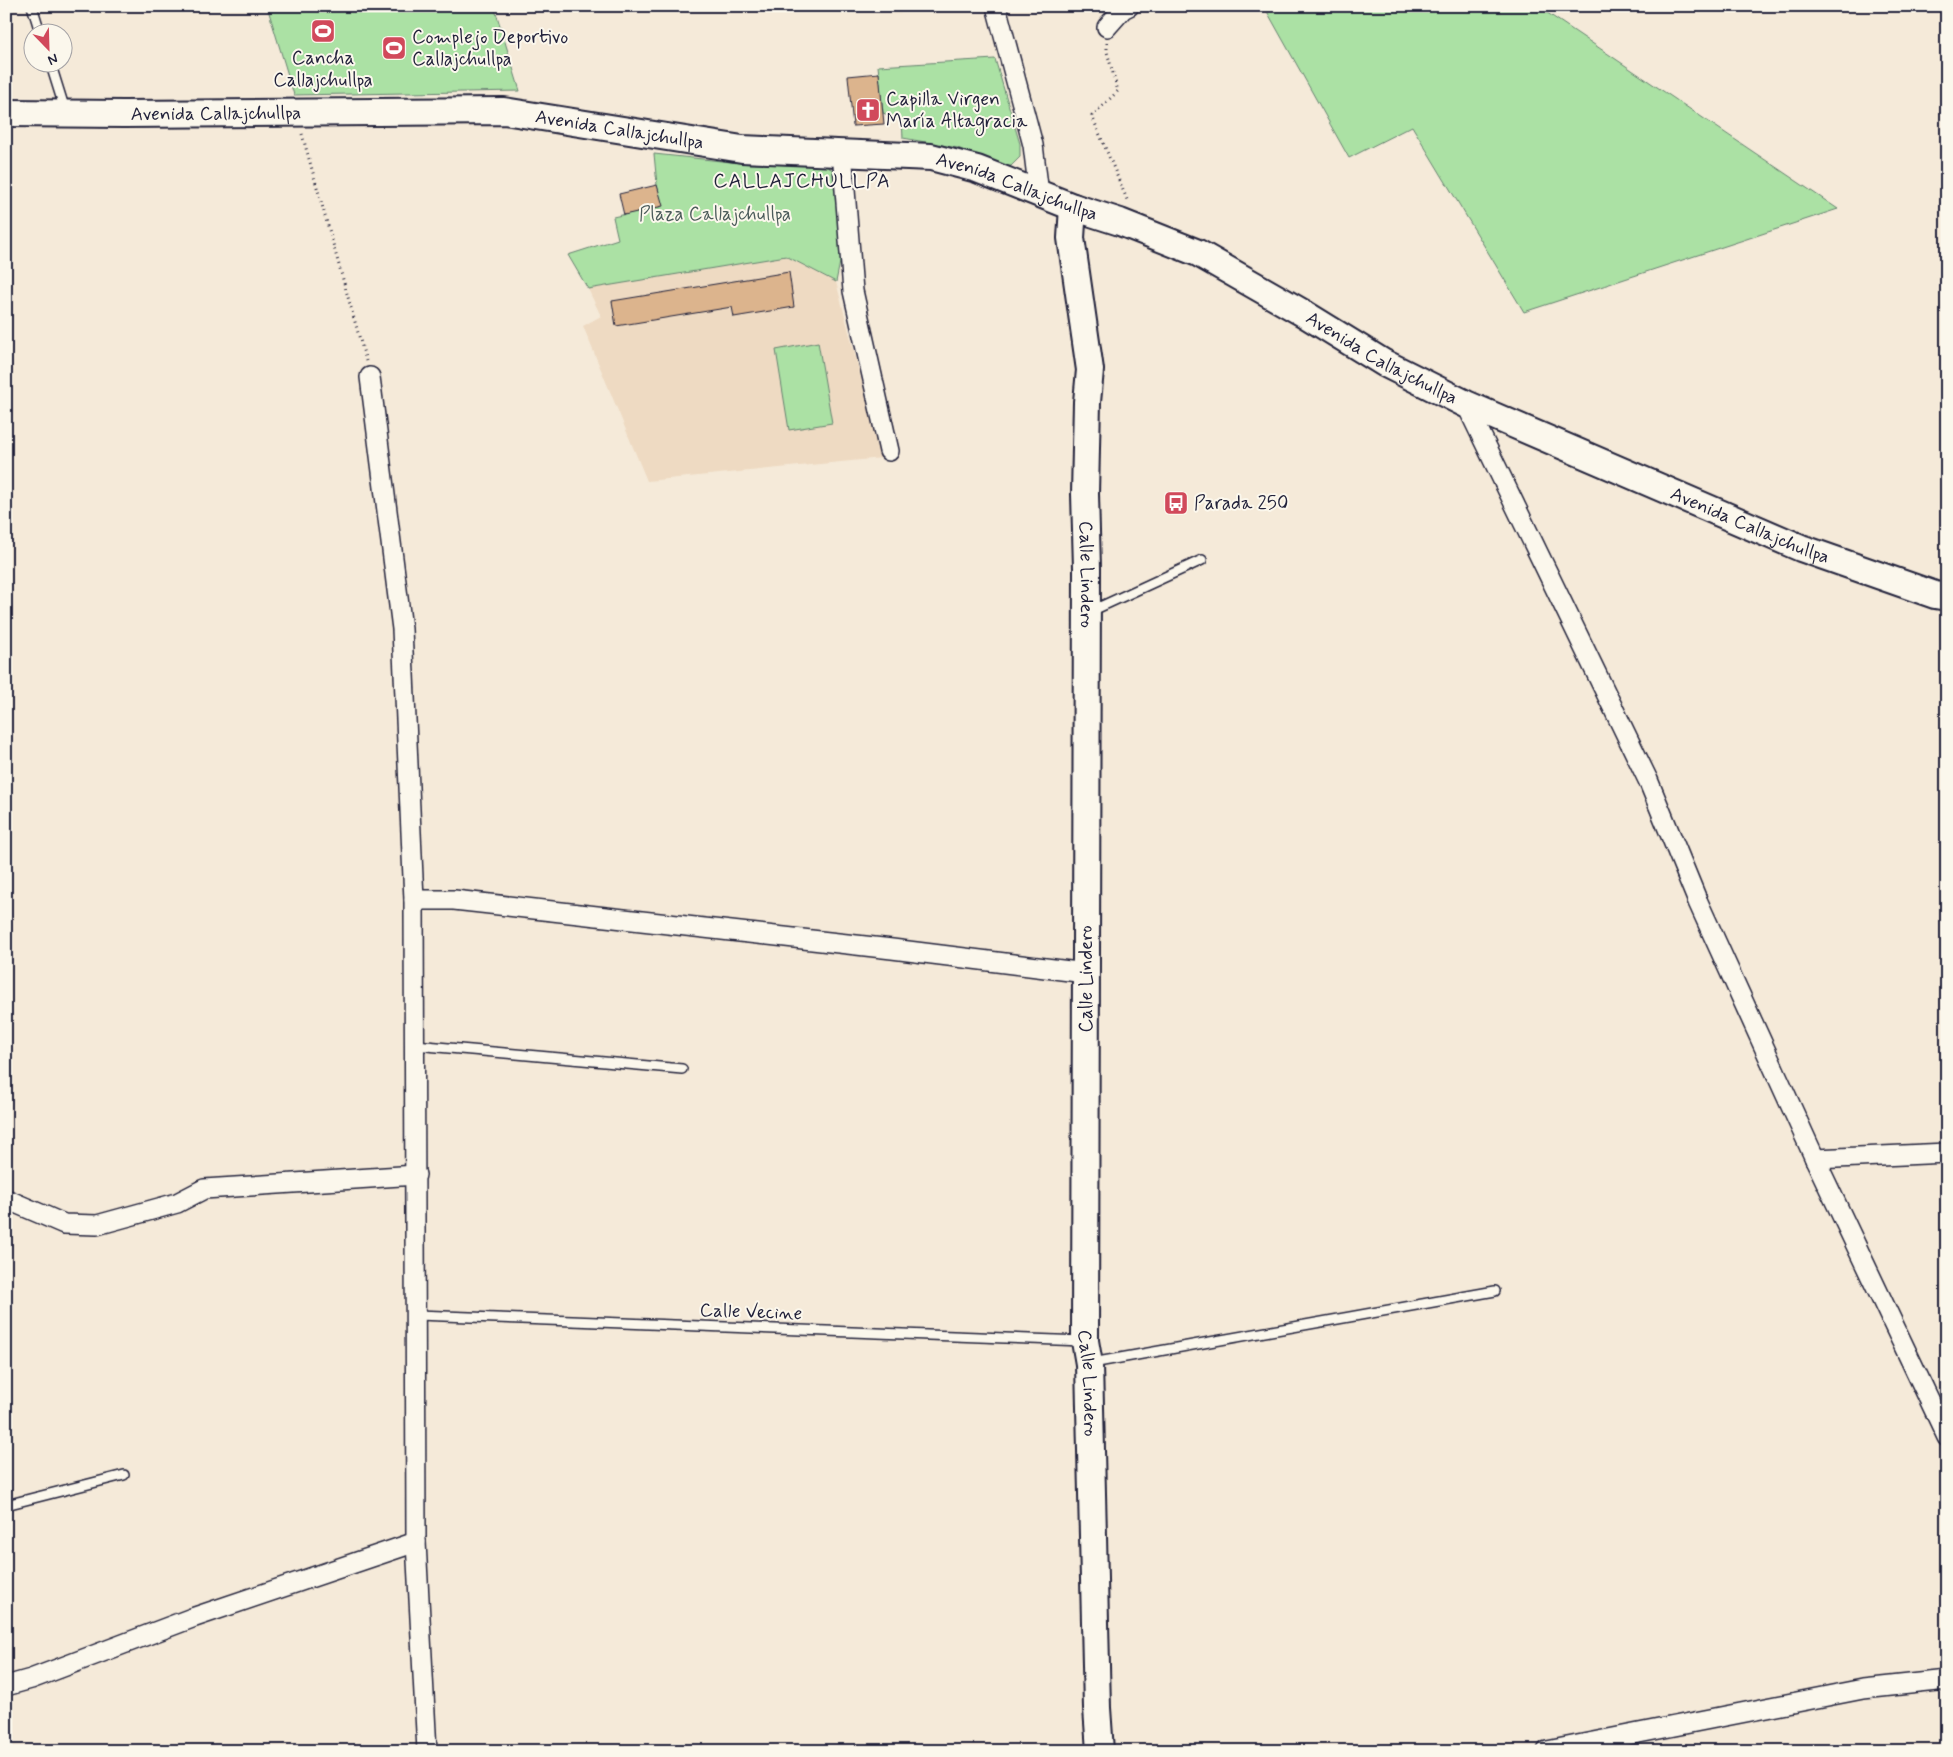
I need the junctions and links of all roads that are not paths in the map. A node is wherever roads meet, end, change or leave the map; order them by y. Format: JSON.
{"nodes":[{"id":1,"x":32,"y":6,"type":"edge"},
{"id":2,"x":996,"y":6,"type":"edge"},
{"id":3,"x":1129,"y":6,"type":"edge"},
{"id":4,"x":37,"y":22,"type":"edge"},
{"id":5,"x":1107,"y":27,"type":"road end"},
{"id":6,"x":53,"y":72,"type":"edge"},
{"id":7,"x":6,"y":113,"type":"edge"},
{"id":8,"x":66,"y":114,"type":"junction"},
{"id":9,"x":842,"y":152,"type":"junction"},
{"id":10,"x":1039,"y":194,"type":"junction"},
{"id":11,"x":1072,"y":207,"type":"junction"},
{"id":12,"x":370,"y":377,"type":"road end"},
{"id":13,"x":1466,"y":404,"type":"junction"},
{"id":14,"x":889,"y":451,"type":"dead end"},
{"id":15,"x":1202,"y":560,"type":"dead end"},
{"id":16,"x":1947,"y":597,"type":"edge"},
{"id":17,"x":1086,"y":613,"type":"junction"},
{"id":18,"x":414,"y":900,"type":"junction"},
{"id":19,"x":1086,"y":973,"type":"junction"},
{"id":20,"x":415,"y":1046,"type":"junction"},
{"id":21,"x":682,"y":1069,"type":"dead end"},
{"id":22,"x":1947,"y":1153,"type":"edge"},
{"id":23,"x":1815,"y":1159,"type":"junction"},
{"id":24,"x":416,"y":1175,"type":"junction"},
{"id":25,"x":6,"y":1200,"type":"edge"},
{"id":26,"x":1495,"y":1291,"type":"dead end"},
{"id":27,"x":417,"y":1315,"type":"junction"},
{"id":28,"x":1087,"y":1352,"type":"junction"},
{"id":29,"x":1947,"y":1437,"type":"edge"},
{"id":30,"x":124,"y":1475,"type":"dead end"},
{"id":31,"x":6,"y":1505,"type":"edge"},
{"id":32,"x":416,"y":1542,"type":"junction"},
{"id":33,"x":1947,"y":1680,"type":"edge"},
{"id":34,"x":6,"y":1686,"type":"edge"},
{"id":35,"x":427,"y":1751,"type":"edge"},
{"id":36,"x":1100,"y":1751,"type":"edge"},
{"id":37,"x":1547,"y":1751,"type":"edge"}],
"edges":[{"from":1,"to":4,"type":"lane"},
{"from":2,"to":10,"type":"street"},
{"from":3,"to":5,"type":"street"},
{"from":6,"to":8,"type":"lane"},
{"from":7,"to":8,"type":"main road","name":"Avenida Callajchullpa"},
{"from":8,"to":9,"type":"main road","name":"Avenida Callajchullpa"},
{"from":9,"to":10,"type":"main road","name":"Avenida Callajchullpa"},
{"from":9,"to":14,"type":"street"},
{"from":10,"to":11,"type":"main road","name":"Avenida Callajchullpa"},
{"from":11,"to":13,"type":"main road","name":"Avenida Callajchullpa"},
{"from":11,"to":17,"type":"main road","name":"Calle Lindero"},
{"from":12,"to":18,"type":"street"},
{"from":13,"to":16,"type":"main road","name":"Avenida Callajchullpa"},
{"from":13,"to":23,"type":"street"},
{"from":15,"to":17,"type":"lane"},
{"from":17,"to":19,"type":"main road","name":"Calle Lindero"},
{"from":18,"to":19,"type":"street"},
{"from":18,"to":20,"type":"street"},
{"from":19,"to":28,"type":"main road","name":"Calle Lindero"},
{"from":20,"to":21,"type":"lane"},
{"from":20,"to":24,"type":"street"},
{"from":22,"to":23,"type":"street"},
{"from":23,"to":29,"type":"street"},
{"from":24,"to":25,"type":"street"},
{"from":24,"to":27,"type":"street"},
{"from":26,"to":28,"type":"lane","name":"Calle Vecine"},
{"from":27,"to":28,"type":"lane","name":"Calle Vecine"},
{"from":27,"to":32,"type":"street"},
{"from":28,"to":36,"type":"main road","name":"Calle Lindero"},
{"from":30,"to":31,"type":"lane"},
{"from":32,"to":34,"type":"street"},
{"from":32,"to":35,"type":"street"},
{"from":33,"to":37,"type":"street"}]}
